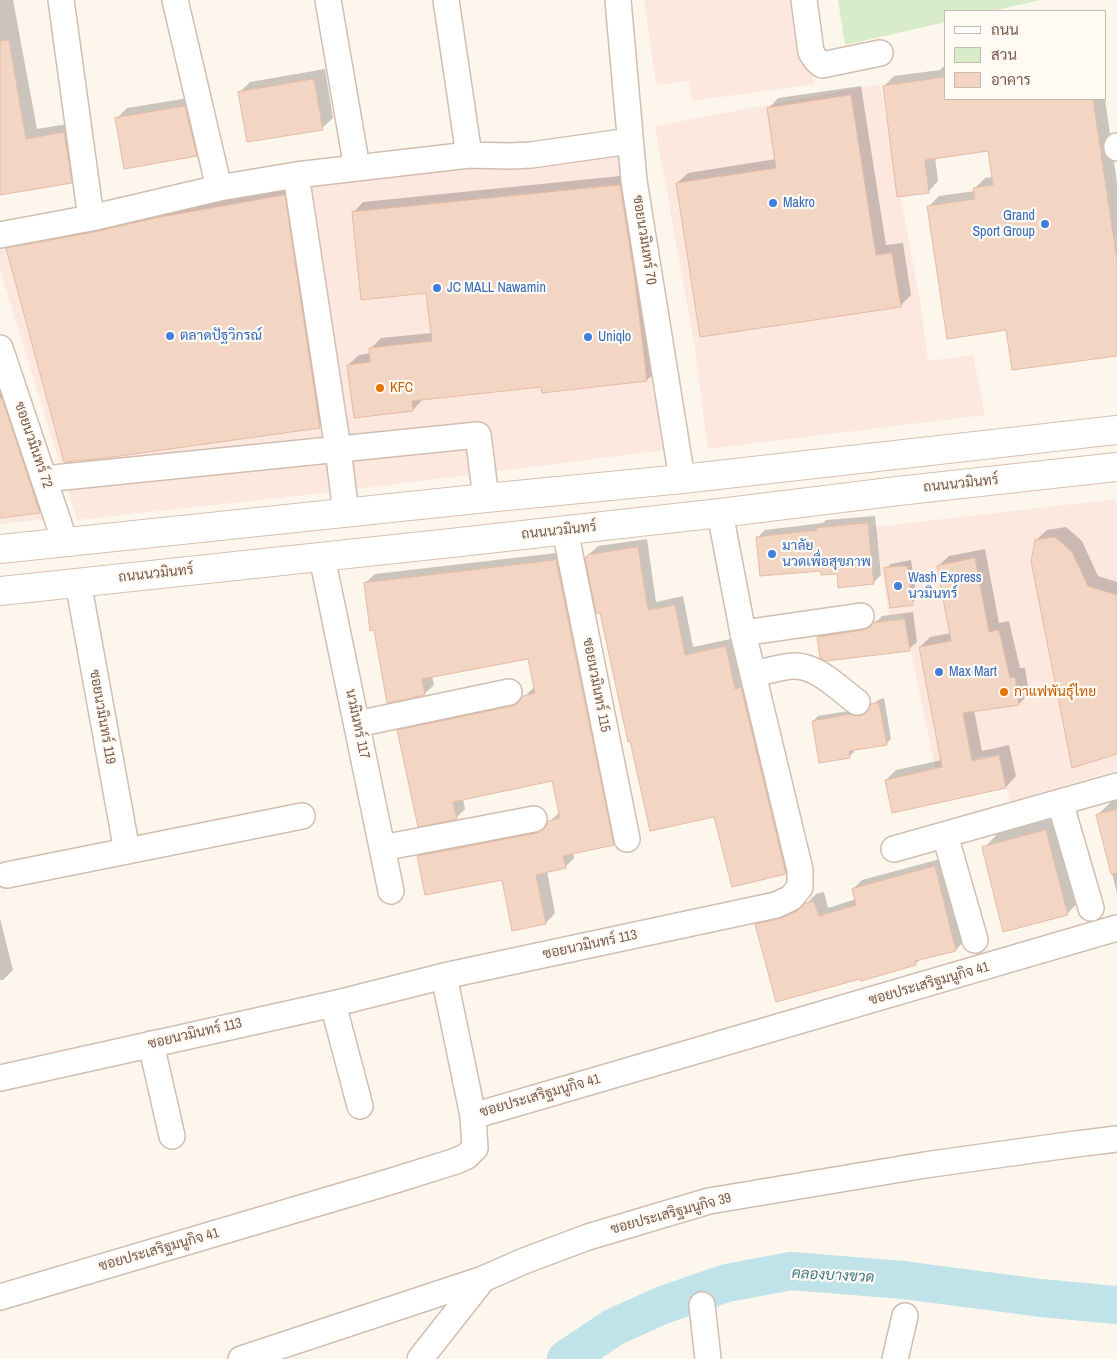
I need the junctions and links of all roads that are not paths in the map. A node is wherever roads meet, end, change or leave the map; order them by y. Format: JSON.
{"nodes":[{"id":1,"x":61,"y":0,"type":"edge"},
{"id":2,"x":175,"y":0,"type":"edge"},
{"id":3,"x":328,"y":0,"type":"edge"},
{"id":4,"x":446,"y":0,"type":"edge"},
{"id":5,"x":618,"y":0,"type":"edge"},
{"id":6,"x":804,"y":0,"type":"edge"},
{"id":7,"x":880,"y":53,"type":"dead end"},
{"id":8,"x":630,"y":141,"type":"junction"},
{"id":9,"x":469,"y":154,"type":"junction"},
{"id":10,"x":357,"y":168,"type":"junction"},
{"id":11,"x":296,"y":175,"type":"junction"},
{"id":12,"x":219,"y":188,"type":"junction"},
{"id":13,"x":91,"y":218,"type":"junction"},
{"id":14,"x":0,"y":235,"type":"edge"},
{"id":15,"x":0,"y":348,"type":"edge"},
{"id":16,"x":1117,"y":430,"type":"edge"},
{"id":17,"x":338,"y":449,"type":"junction"},
{"id":18,"x":1117,"y":467,"type":"edge"},
{"id":19,"x":44,"y":479,"type":"junction"},
{"id":20,"x":682,"y":479,"type":"junction"},
{"id":21,"x":486,"y":498,"type":"junction"},
{"id":22,"x":346,"y":513,"type":"junction"},
{"id":23,"x":720,"y":513,"type":"junction"},
{"id":24,"x":566,"y":530,"type":"junction"},
{"id":25,"x":65,"y":542,"type":"junction"},
{"id":26,"x":0,"y":549,"type":"edge"},
{"id":27,"x":322,"y":557,"type":"junction"},
{"id":28,"x":78,"y":582,"type":"junction"},
{"id":29,"x":0,"y":590,"type":"edge"},
{"id":30,"x":861,"y":616,"type":"dead end"},
{"id":31,"x":743,"y":633,"type":"junction"},
{"id":32,"x":753,"y":674,"type":"junction"},
{"id":33,"x":509,"y":692,"type":"dead end"},
{"id":34,"x":857,"y":702,"type":"dead end"},
{"id":35,"x":357,"y":724,"type":"junction"},
{"id":36,"x":1117,"y":786,"type":"edge"},
{"id":37,"x":1060,"y":802,"type":"junction"},
{"id":38,"x":302,"y":816,"type":"dead end"},
{"id":39,"x":534,"y":819,"type":"dead end"},
{"id":40,"x":945,"y":835,"type":"junction"},
{"id":41,"x":627,"y":839,"type":"dead end"},
{"id":42,"x":382,"y":848,"type":"junction"},
{"id":43,"x":894,"y":850,"type":"dead end"},
{"id":44,"x":126,"y":851,"type":"junction"},
{"id":45,"x":7,"y":875,"type":"dead end"},
{"id":46,"x":391,"y":891,"type":"dead end"},
{"id":47,"x":1091,"y":908,"type":"dead end"},
{"id":48,"x":1117,"y":928,"type":"edge"},
{"id":49,"x":975,"y":940,"type":"dead end"},
{"id":50,"x":444,"y":976,"type":"junction"},
{"id":51,"x":333,"y":1004,"type":"junction"},
{"id":52,"x":151,"y":1044,"type":"junction"},
{"id":53,"x":0,"y":1078,"type":"edge"},
{"id":54,"x":360,"y":1106,"type":"dead end"},
{"id":55,"x":473,"y":1116,"type":"junction"},
{"id":56,"x":172,"y":1136,"type":"dead end"},
{"id":57,"x":1117,"y":1139,"type":"edge"},
{"id":58,"x":483,"y":1279,"type":"junction"},
{"id":59,"x":0,"y":1296,"type":"edge"},
{"id":60,"x":702,"y":1305,"type":"dead end"},
{"id":61,"x":905,"y":1316,"type":"dead end"},
{"id":62,"x":242,"y":1359,"type":"edge"},
{"id":63,"x":420,"y":1359,"type":"edge"},
{"id":64,"x":708,"y":1359,"type":"edge"},
{"id":65,"x":895,"y":1359,"type":"edge"}],
"edges":[{"from":1,"to":13,"type":"street"},
{"from":2,"to":12,"type":"street"},
{"from":3,"to":10,"type":"street"},
{"from":4,"to":9,"type":"street"},
{"from":5,"to":8,"type":"street","name":"ซอยนวมินทร์ 70"},
{"from":6,"to":7,"type":"street"},
{"from":8,"to":9,"type":"street"},
{"from":8,"to":20,"type":"street","name":"ซอยนวมินทร์ 70"},
{"from":9,"to":10,"type":"street"},
{"from":10,"to":11,"type":"street"},
{"from":11,"to":12,"type":"street"},
{"from":11,"to":17,"type":"street"},
{"from":12,"to":13,"type":"street"},
{"from":13,"to":14,"type":"street"},
{"from":15,"to":19,"type":"street","name":"ซอยนวมินทร์ 72"},
{"from":16,"to":20,"type":"main road"},
{"from":17,"to":19,"type":"street"},
{"from":17,"to":21,"type":"street"},
{"from":17,"to":22,"type":"street"},
{"from":18,"to":23,"type":"main road","name":"ถนนนวมินทร์"},
{"from":19,"to":25,"type":"street","name":"ซอยนวมินทร์ 72"},
{"from":20,"to":21,"type":"main road"},
{"from":21,"to":22,"type":"main road"},
{"from":22,"to":25,"type":"main road"},
{"from":23,"to":24,"type":"main road","name":"ถนนนวมินทร์"},
{"from":23,"to":31,"type":"street","name":"ซอยนวมินทร์ 113"},
{"from":24,"to":27,"type":"main road","name":"ถนนนวมินทร์"},
{"from":24,"to":41,"type":"street","name":"ซอยนวมินทร์ 115"},
{"from":25,"to":26,"type":"main road"},
{"from":27,"to":28,"type":"main road","name":"ถนนนวมินทร์"},
{"from":27,"to":35,"type":"street","name":"นวมินทร์ 117"},
{"from":28,"to":29,"type":"main road","name":"ถนนนวมินทร์"},
{"from":28,"to":44,"type":"street","name":"ซอยนวมินทร์ 119"},
{"from":30,"to":31,"type":"street"},
{"from":31,"to":32,"type":"street","name":"ซอยนวมินทร์ 113"},
{"from":32,"to":34,"type":"street"},
{"from":32,"to":50,"type":"street","name":"ซอยนวมินทร์ 113"},
{"from":33,"to":35,"type":"street"},
{"from":35,"to":42,"type":"street","name":"นวมินทร์ 117"},
{"from":36,"to":37,"type":"street"},
{"from":37,"to":40,"type":"street"},
{"from":37,"to":47,"type":"street"},
{"from":38,"to":44,"type":"street"},
{"from":39,"to":42,"type":"street"},
{"from":40,"to":43,"type":"street"},
{"from":40,"to":49,"type":"street"},
{"from":42,"to":46,"type":"street","name":"นวมินทร์ 117"},
{"from":44,"to":45,"type":"street"},
{"from":48,"to":55,"type":"street","name":"ซอยประเสริฐมนูกิจ 41"},
{"from":50,"to":51,"type":"street","name":"ซอยนวมินทร์ 113"},
{"from":50,"to":55,"type":"street"},
{"from":51,"to":52,"type":"street","name":"ซอยนวมินทร์ 113"},
{"from":51,"to":54,"type":"street"},
{"from":52,"to":53,"type":"street","name":"ซอยนวมินทร์ 113"},
{"from":52,"to":56,"type":"street"},
{"from":55,"to":59,"type":"street","name":"ซอยประเสริฐมนูกิจ 41"},
{"from":57,"to":58,"type":"street","name":"ซอยประเสริฐมนูกิจ 39"},
{"from":58,"to":62,"type":"street","name":"ซอยประเสริฐมนูกิจ 39"},
{"from":58,"to":63,"type":"street"},
{"from":60,"to":64,"type":"street"},
{"from":61,"to":65,"type":"street"}]}
